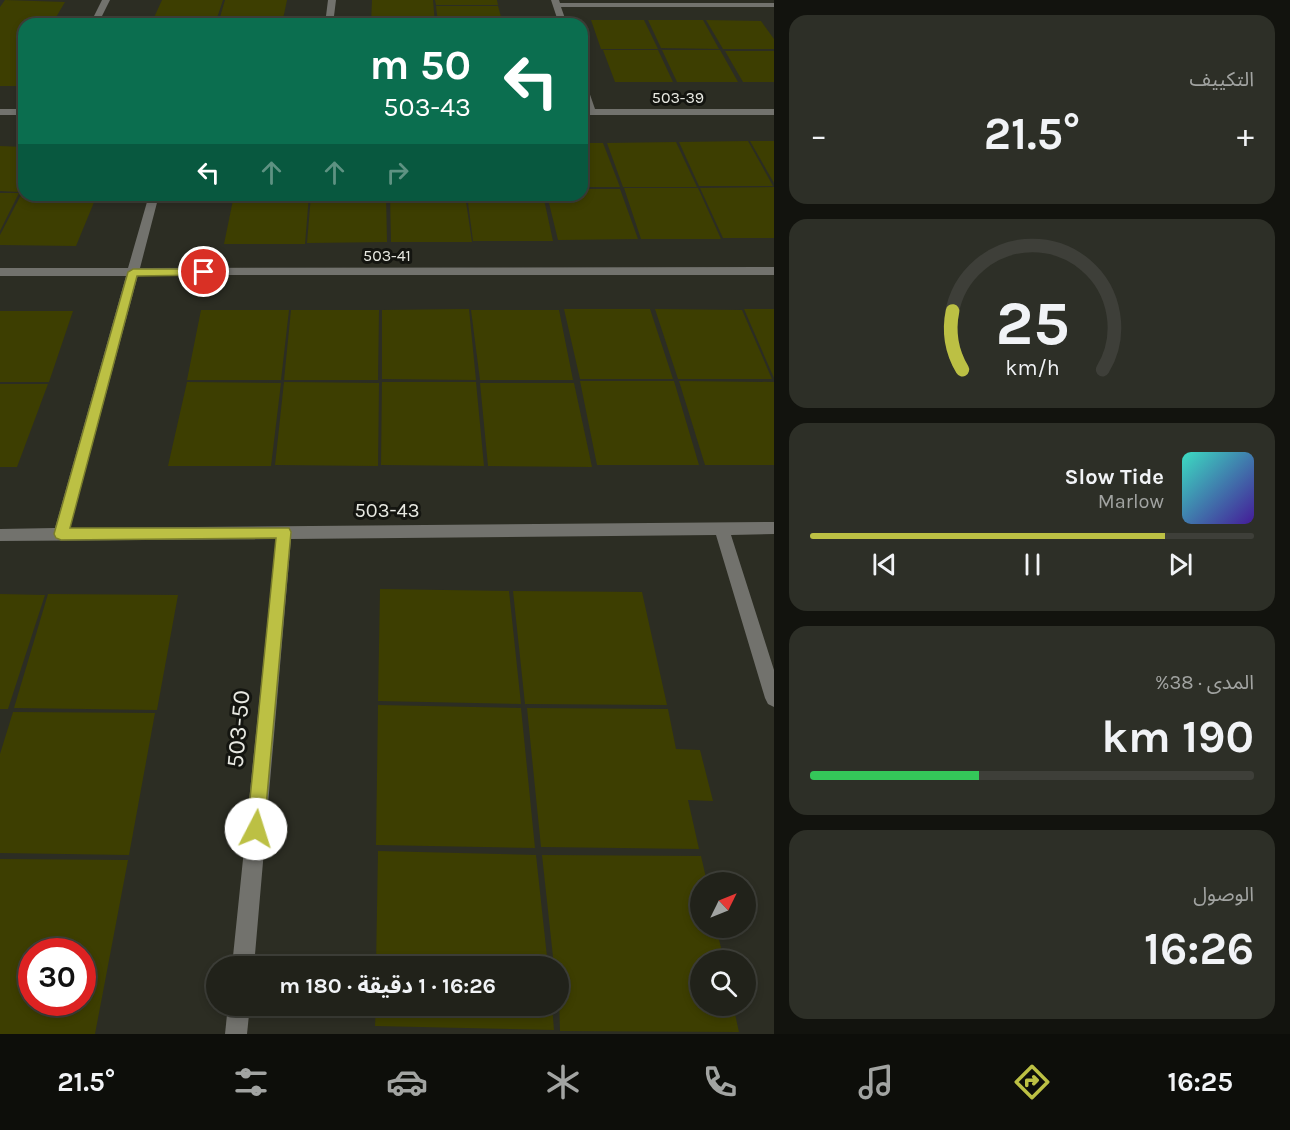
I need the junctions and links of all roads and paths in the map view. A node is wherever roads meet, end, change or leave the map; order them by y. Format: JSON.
{"nodes":[{"id":1,"x":106,"y":0,"type":"edge"},
{"id":2,"x":332,"y":0,"type":"edge"},
{"id":3,"x":556,"y":2,"type":"edge"},
{"id":4,"x":774,"y":4,"type":"edge"},
{"id":5,"x":97,"y":18,"type":"edge"},
{"id":6,"x":330,"y":18,"type":"edge"},
{"id":7,"x":561,"y":18,"type":"edge"},
{"id":8,"x":0,"y":112,"type":"edge"},
{"id":9,"x":18,"y":112,"type":"edge"},
{"id":10,"x":588,"y":112,"type":"edge"},
{"id":11,"x":774,"y":112,"type":"edge"},
{"id":12,"x":152,"y":201,"type":"edge"},
{"id":13,"x":0,"y":272,"type":"edge"},
{"id":14,"x":133,"y":272,"type":"junction"},
{"id":15,"x":774,"y":272,"type":"edge"},
{"id":16,"x":774,"y":528,"type":"edge"},
{"id":17,"x":722,"y":529,"type":"junction"},
{"id":18,"x":284,"y":532,"type":"junction"},
{"id":19,"x":61,"y":534,"type":"junction"},
{"id":20,"x":0,"y":535,"type":"edge"},
{"id":21,"x":774,"y":698,"type":"edge"},
{"id":22,"x":244,"y":956,"type":"edge"},
{"id":23,"x":238,"y":1016,"type":"edge"},
{"id":24,"x":236,"y":1034,"type":"edge"}],
"edges":[{"from":1,"to":5,"type":"street"},
{"from":2,"to":6,"type":"street"},
{"from":3,"to":4,"type":"street"},
{"from":3,"to":7,"type":"street"},
{"from":8,"to":9,"type":"street"},
{"from":10,"to":11,"type":"street","name":"503-39"},
{"from":12,"to":14,"type":"street"},
{"from":13,"to":14,"type":"street","name":"503-41"},
{"from":14,"to":15,"type":"street","name":"503-41"},
{"from":14,"to":19,"type":"street"},
{"from":16,"to":17,"type":"street","name":"503-43"},
{"from":17,"to":18,"type":"street","name":"503-43"},
{"from":17,"to":21,"type":"street"},
{"from":18,"to":19,"type":"street","name":"503-43"},
{"from":18,"to":22,"type":"street","name":"503-50"},
{"from":19,"to":20,"type":"street","name":"503-43"},
{"from":23,"to":24,"type":"street"}]}
